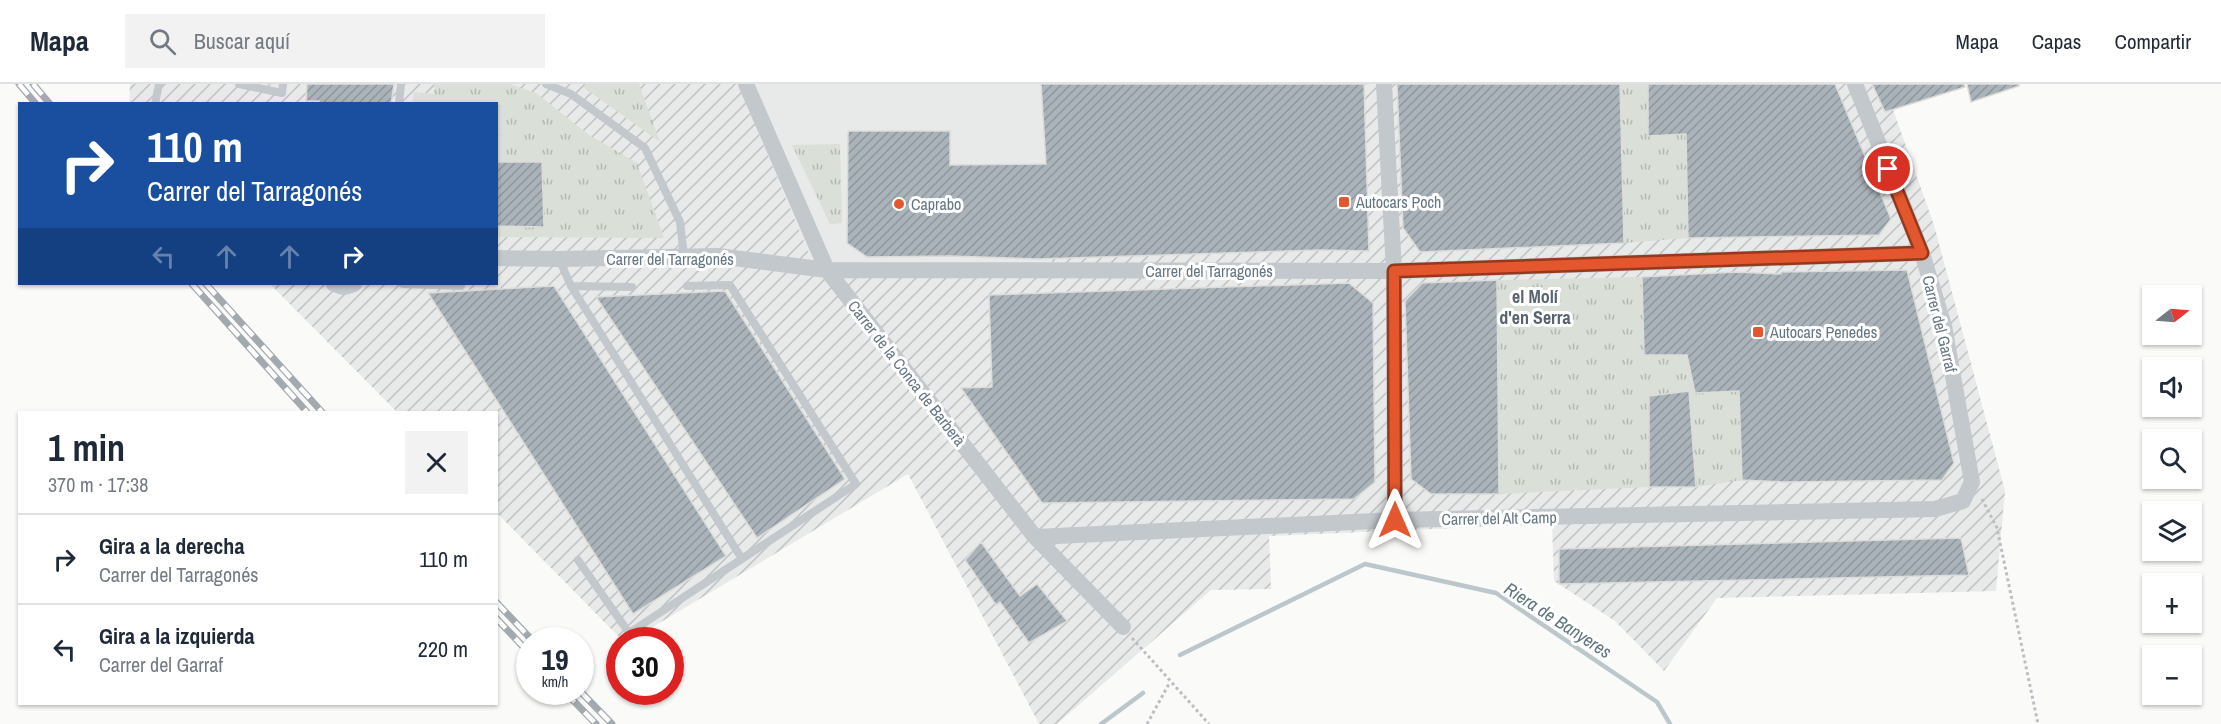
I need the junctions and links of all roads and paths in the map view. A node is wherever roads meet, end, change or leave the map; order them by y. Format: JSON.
{"nodes":[{"id":1,"x":159,"y":84,"type":"edge"},
{"id":2,"x":239,"y":84,"type":"edge"},
{"id":3,"x":283,"y":84,"type":"edge"},
{"id":4,"x":401,"y":84,"type":"edge"},
{"id":5,"x":546,"y":84,"type":"edge"},
{"id":6,"x":746,"y":84,"type":"edge"},
{"id":7,"x":1384,"y":84,"type":"edge"},
{"id":8,"x":1855,"y":84,"type":"edge"},
{"id":9,"x":155,"y":102,"type":"edge"},
{"id":10,"x":399,"y":102,"type":"edge"},
{"id":11,"x":1922,"y":253,"type":"junction"},
{"id":12,"x":684,"y":256,"type":"junction"},
{"id":13,"x":498,"y":258,"type":"edge"},
{"id":14,"x":558,"y":259,"type":"junction"},
{"id":15,"x":827,"y":270,"type":"junction"},
{"id":16,"x":1394,"y":271,"type":"junction"},
{"id":17,"x":432,"y":285,"type":"edge"},
{"id":18,"x":461,"y":286,"type":"dead end"},
{"id":19,"x":571,"y":286,"type":"junction"},
{"id":20,"x":687,"y":286,"type":"dead end"},
{"id":21,"x":632,"y":287,"type":"dead end"},
{"id":22,"x":1972,"y":482,"type":"junction"},
{"id":23,"x":1395,"y":520,"type":"junction"},
{"id":24,"x":1035,"y":537,"type":"junction"},
{"id":25,"x":742,"y":559,"type":"junction"},
{"id":26,"x":578,"y":560,"type":"dead end"},
{"id":27,"x":1123,"y":627,"type":"joint"},
{"id":28,"x":1170,"y":682,"type":"junction"},
{"id":29,"x":1147,"y":724,"type":"edge"},
{"id":30,"x":1209,"y":724,"type":"edge"},
{"id":31,"x":2038,"y":724,"type":"edge"}],
"edges":[{"from":1,"to":9,"type":"lane"},
{"from":2,"to":3,"type":"lane"},
{"from":4,"to":10,"type":"lane"},
{"from":5,"to":12,"type":"lane"},
{"from":6,"to":15,"type":"street","name":"Carrer de la Conca de Barberà"},
{"from":7,"to":16,"type":"street"},
{"from":8,"to":11,"type":"street","name":"Carrer del Garraf"},
{"from":11,"to":16,"type":"street","name":"Carrer del Tarragonés"},
{"from":11,"to":22,"type":"street","name":"Carrer del Garraf"},
{"from":12,"to":14,"type":"street","name":"Carrer del Tarragonés"},
{"from":12,"to":15,"type":"street","name":"Carrer del Tarragonés"},
{"from":13,"to":14,"type":"street","name":"Carrer del Tarragonés"},
{"from":14,"to":19,"type":"lane"},
{"from":15,"to":16,"type":"street","name":"Carrer del Tarragonés"},
{"from":15,"to":24,"type":"street","name":"Carrer de la Conca de Barberà"},
{"from":16,"to":23,"type":"street"},
{"from":17,"to":18,"type":"lane"},
{"from":19,"to":21,"type":"lane"},
{"from":19,"to":25,"type":"lane"},
{"from":20,"to":25,"type":"lane"},
{"from":22,"to":23,"type":"street","name":"Carrer del Alt Camp"},
{"from":22,"to":31,"type":"path"},
{"from":23,"to":24,"type":"street","name":"Carrer del Alt Camp"},
{"from":24,"to":27,"type":"street","name":"Carrer de la Conca de Barberà"},
{"from":25,"to":26,"type":"lane"},
{"from":27,"to":28,"type":"path"},
{"from":28,"to":29,"type":"path"},
{"from":28,"to":30,"type":"path"}]}
